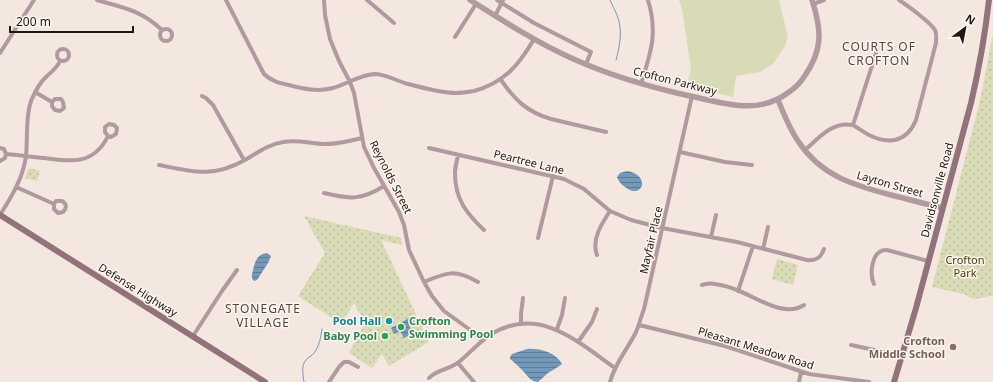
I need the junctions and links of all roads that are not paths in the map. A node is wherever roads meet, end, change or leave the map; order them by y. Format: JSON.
{"nodes":[{"id":1,"x":34,"y":0,"type":"edge"},
{"id":2,"x":97,"y":0,"type":"edge"},
{"id":3,"x":226,"y":0,"type":"edge"},
{"id":4,"x":324,"y":0,"type":"edge"},
{"id":5,"x":367,"y":0,"type":"edge"},
{"id":6,"x":470,"y":0,"type":"edge"},
{"id":7,"x":497,"y":0,"type":"edge"},
{"id":8,"x":648,"y":0,"type":"edge"},
{"id":9,"x":824,"y":0,"type":"edge"},
{"id":10,"x":899,"y":0,"type":"edge"},
{"id":11,"x":989,"y":0,"type":"edge"},
{"id":12,"x":103,"y":1,"type":"edge"},
{"id":13,"x":502,"y":2,"type":"edge"},
{"id":14,"x":813,"y":2,"type":"edge"},
{"id":15,"x":476,"y":4,"type":"junction"},
{"id":16,"x":495,"y":16,"type":"junction"},
{"id":17,"x":394,"y":23,"type":"dead end"},
{"id":18,"x":162,"y":30,"type":"dead end"},
{"id":19,"x":456,"y":37,"type":"dead end"},
{"id":20,"x":534,"y":39,"type":"junction"},
{"id":21,"x":877,"y":50,"type":"dead end"},
{"id":22,"x":0,"y":52,"type":"edge"},
{"id":23,"x":60,"y":61,"type":"dead end"},
{"id":24,"x":586,"y":64,"type":"junction"},
{"id":25,"x":501,"y":80,"type":"junction"},
{"id":26,"x":350,"y":82,"type":"junction"},
{"id":27,"x":641,"y":84,"type":"junction"},
{"id":28,"x":35,"y":92,"type":"junction"},
{"id":29,"x":202,"y":96,"type":"dead end"},
{"id":30,"x":692,"y":96,"type":"junction"},
{"id":31,"x":778,"y":100,"type":"junction"},
{"id":32,"x":52,"y":102,"type":"dead end"},
{"id":33,"x":853,"y":125,"type":"junction"},
{"id":34,"x":606,"y":132,"type":"dead end"},
{"id":35,"x":108,"y":136,"type":"dead end"},
{"id":36,"x":362,"y":138,"type":"junction"},
{"id":37,"x":0,"y":148,"type":"edge"},
{"id":38,"x":429,"y":148,"type":"dead end"},
{"id":39,"x":805,"y":150,"type":"junction"},
{"id":40,"x":680,"y":152,"type":"junction"},
{"id":41,"x":6,"y":154,"type":"junction"},
{"id":42,"x":458,"y":155,"type":"junction"},
{"id":43,"x":26,"y":156,"type":"junction"},
{"id":44,"x":244,"y":160,"type":"junction"},
{"id":45,"x":0,"y":161,"type":"edge"},
{"id":46,"x":159,"y":165,"type":"dead end"},
{"id":47,"x":752,"y":165,"type":"dead end"},
{"id":48,"x":553,"y":176,"type":"junction"},
{"id":49,"x":384,"y":186,"type":"junction"},
{"id":50,"x":16,"y":187,"type":"junction"},
{"id":51,"x":324,"y":193,"type":"dead end"},
{"id":52,"x":54,"y":204,"type":"dead end"},
{"id":53,"x":942,"y":208,"type":"junction"},
{"id":54,"x":610,"y":211,"type":"junction"},
{"id":55,"x":716,"y":214,"type":"dead end"},
{"id":56,"x":0,"y":215,"type":"edge"},
{"id":57,"x":768,"y":227,"type":"dead end"},
{"id":58,"x":662,"y":228,"type":"junction"},
{"id":59,"x":484,"y":230,"type":"dead end"},
{"id":60,"x":538,"y":238,"type":"dead end"},
{"id":61,"x":711,"y":238,"type":"junction"},
{"id":62,"x":753,"y":246,"type":"junction"},
{"id":63,"x":762,"y":249,"type":"junction"},
{"id":64,"x":824,"y":249,"type":"dead end"},
{"id":65,"x":597,"y":255,"type":"dead end"},
{"id":66,"x":928,"y":261,"type":"junction"},
{"id":67,"x":237,"y":270,"type":"dead end"},
{"id":68,"x":424,"y":282,"type":"junction"},
{"id":69,"x":478,"y":282,"type":"dead end"},
{"id":70,"x":874,"y":284,"type":"dead end"},
{"id":71,"x":702,"y":285,"type":"dead end"},
{"id":72,"x":738,"y":291,"type":"junction"},
{"id":73,"x":523,"y":298,"type":"dead end"},
{"id":74,"x":565,"y":298,"type":"dead end"},
{"id":75,"x":804,"y":305,"type":"dead end"},
{"id":76,"x":597,"y":309,"type":"dead end"},
{"id":77,"x":522,"y":324,"type":"junction"},
{"id":78,"x":639,"y":325,"type":"junction"},
{"id":79,"x":557,"y":329,"type":"junction"},
{"id":80,"x":193,"y":336,"type":"junction"},
{"id":81,"x":482,"y":340,"type":"junction"},
{"id":82,"x":578,"y":342,"type":"junction"},
{"id":83,"x":851,"y":344,"type":"dead end"},
{"id":84,"x":902,"y":356,"type":"junction"},
{"id":85,"x":458,"y":362,"type":"junction"},
{"id":86,"x":358,"y":367,"type":"dead end"},
{"id":87,"x":615,"y":368,"type":"junction"},
{"id":88,"x":801,"y":372,"type":"junction"},
{"id":89,"x":428,"y":378,"type":"dead end"},
{"id":90,"x":265,"y":382,"type":"edge"},
{"id":91,"x":329,"y":382,"type":"edge"},
{"id":92,"x":474,"y":382,"type":"edge"},
{"id":93,"x":610,"y":382,"type":"edge"},
{"id":94,"x":798,"y":382,"type":"edge"},
{"id":95,"x":869,"y":382,"type":"edge"},
{"id":96,"x":894,"y":382,"type":"edge"}],
"edges":[{"from":1,"to":22,"type":"street"},
{"from":2,"to":12,"type":"street"},
{"from":3,"to":26,"type":"street"},
{"from":4,"to":26,"type":"street","name":"Reynolds Street"},
{"from":5,"to":17,"type":"street"},
{"from":6,"to":15,"type":"street","name":"Crofton Parkway"},
{"from":7,"to":13,"type":"street"},
{"from":8,"to":27,"type":"street"},
{"from":9,"to":14,"type":"street"},
{"from":10,"to":33,"type":"street"},
{"from":11,"to":53,"type":"main road","name":"Davidsonville Road"},
{"from":12,"to":18,"type":"street"},
{"from":13,"to":16,"type":"street"},
{"from":13,"to":24,"type":"street"},
{"from":14,"to":31,"type":"street","name":"Crofton Parkway"},
{"from":15,"to":16,"type":"street","name":"Crofton Parkway"},
{"from":15,"to":19,"type":"street"},
{"from":16,"to":20,"type":"street","name":"Crofton Parkway"},
{"from":20,"to":24,"type":"street","name":"Crofton Parkway"},
{"from":20,"to":25,"type":"street"},
{"from":21,"to":33,"type":"street"},
{"from":23,"to":28,"type":"street"},
{"from":24,"to":27,"type":"street","name":"Crofton Parkway"},
{"from":25,"to":26,"type":"street"},
{"from":25,"to":34,"type":"street"},
{"from":26,"to":36,"type":"street","name":"Reynolds Street"},
{"from":27,"to":30,"type":"street","name":"Crofton Parkway"},
{"from":28,"to":32,"type":"street"},
{"from":28,"to":43,"type":"street"},
{"from":29,"to":44,"type":"street"},
{"from":30,"to":31,"type":"street","name":"Crofton Parkway"},
{"from":30,"to":40,"type":"street","name":"Mayfair Place"},
{"from":31,"to":39,"type":"street","name":"Layton Street"},
{"from":33,"to":39,"type":"street"},
{"from":35,"to":43,"type":"street"},
{"from":36,"to":44,"type":"street"},
{"from":36,"to":49,"type":"street","name":"Reynolds Street"},
{"from":37,"to":41,"type":"street"},
{"from":38,"to":42,"type":"street","name":"Peartree Lane"},
{"from":39,"to":53,"type":"street","name":"Layton Street"},
{"from":40,"to":47,"type":"street"},
{"from":40,"to":58,"type":"street","name":"Mayfair Place"},
{"from":41,"to":43,"type":"street"},
{"from":41,"to":45,"type":"street"},
{"from":42,"to":48,"type":"street","name":"Peartree Lane"},
{"from":42,"to":59,"type":"street"},
{"from":43,"to":50,"type":"street"},
{"from":44,"to":46,"type":"street"},
{"from":48,"to":54,"type":"street","name":"Peartree Lane"},
{"from":48,"to":60,"type":"street"},
{"from":49,"to":51,"type":"street"},
{"from":49,"to":68,"type":"street","name":"Reynolds Street"},
{"from":50,"to":52,"type":"street"},
{"from":50,"to":56,"type":"street"},
{"from":53,"to":66,"type":"main road","name":"Davidsonville Road"},
{"from":54,"to":58,"type":"street","name":"Peartree Lane"},
{"from":54,"to":65,"type":"street"},
{"from":55,"to":61,"type":"street"},
{"from":56,"to":80,"type":"main road","name":"Defense Highway"},
{"from":57,"to":63,"type":"street"},
{"from":58,"to":61,"type":"street","name":"Peartree Lane"},
{"from":58,"to":78,"type":"street","name":"Mayfair Place"},
{"from":61,"to":62,"type":"street","name":"Peartree Lane"},
{"from":62,"to":63,"type":"street","name":"Peartree Lane"},
{"from":62,"to":72,"type":"street"},
{"from":63,"to":64,"type":"street","name":"Peartree Lane"},
{"from":66,"to":70,"type":"street"},
{"from":66,"to":84,"type":"main road","name":"Davidsonville Road"},
{"from":67,"to":80,"type":"street"},
{"from":68,"to":69,"type":"street"},
{"from":68,"to":81,"type":"street","name":"Reynolds Street"},
{"from":71,"to":72,"type":"street"},
{"from":72,"to":75,"type":"street"},
{"from":73,"to":77,"type":"street"},
{"from":74,"to":79,"type":"street"},
{"from":76,"to":82,"type":"street"},
{"from":77,"to":79,"type":"street"},
{"from":77,"to":81,"type":"street"},
{"from":78,"to":87,"type":"street","name":"Mayfair Place"},
{"from":78,"to":88,"type":"street","name":"Pleasant Meadow Road"},
{"from":79,"to":82,"type":"street"},
{"from":80,"to":90,"type":"main road","name":"Defense Highway"},
{"from":81,"to":85,"type":"street"},
{"from":82,"to":87,"type":"street"},
{"from":83,"to":84,"type":"street"},
{"from":84,"to":96,"type":"main road","name":"Davidsonville Road"},
{"from":85,"to":89,"type":"street"},
{"from":85,"to":92,"type":"street"},
{"from":86,"to":91,"type":"street"},
{"from":87,"to":93,"type":"street","name":"Mayfair Place"},
{"from":88,"to":94,"type":"street"},
{"from":88,"to":95,"type":"street","name":"Pleasant Meadow Road"}]}
